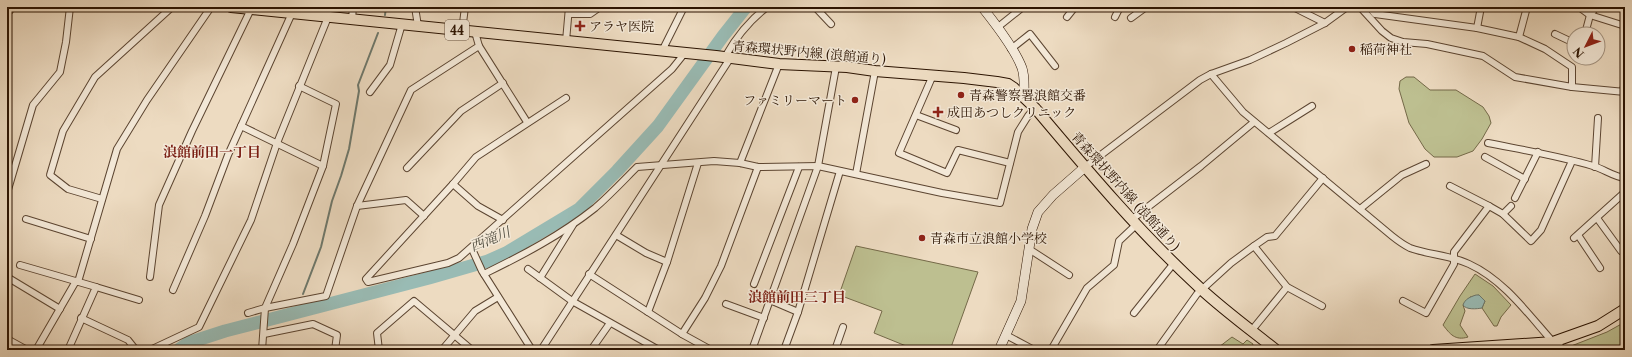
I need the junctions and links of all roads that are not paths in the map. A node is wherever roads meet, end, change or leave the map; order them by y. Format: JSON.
{"nodes":[{"id":1,"x":13,"y":7,"type":"edge"},
{"id":2,"x":70,"y":7,"type":"edge"},
{"id":3,"x":172,"y":7,"type":"edge"},
{"id":4,"x":211,"y":7,"type":"edge"},
{"id":5,"x":231,"y":7,"type":"edge"},
{"id":6,"x":353,"y":7,"type":"edge"},
{"id":7,"x":415,"y":7,"type":"edge"},
{"id":8,"x":466,"y":7,"type":"edge"},
{"id":9,"x":600,"y":7,"type":"edge"},
{"id":10,"x":684,"y":7,"type":"edge"},
{"id":11,"x":767,"y":7,"type":"edge"},
{"id":12,"x":815,"y":7,"type":"edge"},
{"id":13,"x":982,"y":7,"type":"edge"},
{"id":14,"x":1023,"y":7,"type":"edge"},
{"id":15,"x":1075,"y":7,"type":"edge"},
{"id":16,"x":1120,"y":7,"type":"edge"},
{"id":17,"x":1146,"y":7,"type":"edge"},
{"id":18,"x":1293,"y":7,"type":"edge"},
{"id":19,"x":1347,"y":7,"type":"edge"},
{"id":20,"x":1360,"y":7,"type":"edge"},
{"id":21,"x":1369,"y":7,"type":"edge"},
{"id":22,"x":1482,"y":7,"type":"edge"},
{"id":23,"x":1527,"y":7,"type":"edge"},
{"id":24,"x":1579,"y":7,"type":"edge"},
{"id":25,"x":1596,"y":7,"type":"edge"},
{"id":26,"x":252,"y":8,"type":"edge"},
{"id":27,"x":569,"y":10,"type":"edge"},
{"id":28,"x":292,"y":13,"type":"junction"},
{"id":29,"x":7,"y":14,"type":"edge"},
{"id":30,"x":1590,"y":15,"type":"junction"},
{"id":31,"x":328,"y":17,"type":"junction"},
{"id":32,"x":1067,"y":17,"type":"dead end"},
{"id":33,"x":1114,"y":17,"type":"dead end"},
{"id":34,"x":1131,"y":18,"type":"dead end"},
{"id":35,"x":352,"y":19,"type":"junction"},
{"id":36,"x":1325,"y":23,"type":"junction"},
{"id":37,"x":402,"y":24,"type":"junction"},
{"id":38,"x":831,"y":24,"type":"dead end"},
{"id":39,"x":418,"y":26,"type":"junction"},
{"id":40,"x":1587,"y":26,"type":"edge"},
{"id":41,"x":1625,"y":26,"type":"edge"},
{"id":42,"x":998,"y":27,"type":"junction"},
{"id":43,"x":1477,"y":28,"type":"junction"},
{"id":44,"x":462,"y":31,"type":"junction"},
{"id":45,"x":475,"y":32,"type":"junction"},
{"id":46,"x":1555,"y":34,"type":"dead end"},
{"id":47,"x":1519,"y":37,"type":"junction"},
{"id":48,"x":1566,"y":39,"type":"edge"},
{"id":49,"x":566,"y":41,"type":"junction"},
{"id":50,"x":479,"y":46,"type":"junction"},
{"id":51,"x":1011,"y":49,"type":"junction"},
{"id":52,"x":662,"y":51,"type":"junction"},
{"id":53,"x":684,"y":54,"type":"junction"},
{"id":54,"x":724,"y":57,"type":"junction"},
{"id":55,"x":779,"y":64,"type":"junction"},
{"id":56,"x":1055,"y":66,"type":"dead end"},
{"id":57,"x":836,"y":67,"type":"junction"},
{"id":58,"x":875,"y":71,"type":"junction"},
{"id":59,"x":1211,"y":74,"type":"junction"},
{"id":60,"x":933,"y":76,"type":"junction"},
{"id":61,"x":1625,"y":79,"type":"edge"},
{"id":62,"x":503,"y":83,"type":"junction"},
{"id":63,"x":300,"y":86,"type":"junction"},
{"id":64,"x":1572,"y":87,"type":"junction"},
{"id":65,"x":370,"y":92,"type":"dead end"},
{"id":66,"x":1624,"y":92,"type":"edge"},
{"id":67,"x":1024,"y":96,"type":"junction"},
{"id":68,"x":566,"y":98,"type":"dead end"},
{"id":69,"x":1312,"y":106,"type":"dead end"},
{"id":70,"x":1035,"y":108,"type":"junction"},
{"id":71,"x":916,"y":115,"type":"junction"},
{"id":72,"x":1598,"y":118,"type":"dead end"},
{"id":73,"x":527,"y":122,"type":"junction"},
{"id":74,"x":1254,"y":122,"type":"junction"},
{"id":75,"x":241,"y":126,"type":"junction"},
{"id":76,"x":956,"y":130,"type":"dead end"},
{"id":77,"x":1269,"y":133,"type":"junction"},
{"id":78,"x":277,"y":143,"type":"junction"},
{"id":79,"x":1488,"y":143,"type":"dead end"},
{"id":80,"x":1538,"y":152,"type":"junction"},
{"id":81,"x":1485,"y":157,"type":"dead end"},
{"id":82,"x":1572,"y":161,"type":"junction"},
{"id":83,"x":740,"y":163,"type":"junction"},
{"id":84,"x":1010,"y":163,"type":"junction"},
{"id":85,"x":698,"y":164,"type":"junction"},
{"id":86,"x":1426,"y":164,"type":"dead end"},
{"id":87,"x":660,"y":165,"type":"junction"},
{"id":88,"x":322,"y":166,"type":"junction"},
{"id":89,"x":818,"y":166,"type":"junction"},
{"id":90,"x":1595,"y":166,"type":"junction"},
{"id":91,"x":799,"y":167,"type":"junction"},
{"id":92,"x":1084,"y":167,"type":"junction"},
{"id":93,"x":407,"y":168,"type":"dead end"},
{"id":94,"x":758,"y":168,"type":"junction"},
{"id":95,"x":840,"y":171,"type":"junction"},
{"id":96,"x":856,"y":174,"type":"junction"},
{"id":97,"x":1323,"y":178,"type":"junction"},
{"id":98,"x":1525,"y":179,"type":"junction"},
{"id":99,"x":1625,"y":179,"type":"edge"},
{"id":100,"x":453,"y":184,"type":"junction"},
{"id":101,"x":1450,"y":186,"type":"dead end"},
{"id":102,"x":1625,"y":192,"type":"edge"},
{"id":103,"x":7,"y":193,"type":"edge"},
{"id":104,"x":1515,"y":198,"type":"dead end"},
{"id":105,"x":102,"y":199,"type":"junction"},
{"id":106,"x":357,"y":206,"type":"junction"},
{"id":107,"x":1489,"y":206,"type":"junction"},
{"id":108,"x":1511,"y":206,"type":"dead end"},
{"id":109,"x":1360,"y":209,"type":"junction"},
{"id":110,"x":1503,"y":214,"type":"junction"},
{"id":111,"x":424,"y":216,"type":"junction"},
{"id":112,"x":1597,"y":218,"type":"junction"},
{"id":113,"x":26,"y":219,"type":"dead end"},
{"id":114,"x":503,"y":220,"type":"junction"},
{"id":115,"x":575,"y":222,"type":"junction"},
{"id":116,"x":1133,"y":222,"type":"junction"},
{"id":117,"x":616,"y":235,"type":"junction"},
{"id":118,"x":91,"y":240,"type":"junction"},
{"id":119,"x":1254,"y":246,"type":"junction"},
{"id":120,"x":472,"y":249,"type":"junction"},
{"id":121,"x":1029,"y":249,"type":"junction"},
{"id":122,"x":1621,"y":251,"type":"dead end"},
{"id":123,"x":1454,"y":258,"type":"junction"},
{"id":124,"x":667,"y":262,"type":"junction"},
{"id":125,"x":1174,"y":263,"type":"junction"},
{"id":126,"x":20,"y":265,"type":"dead end"},
{"id":127,"x":1600,"y":268,"type":"dead end"},
{"id":128,"x":528,"y":269,"type":"dead end"},
{"id":129,"x":483,"y":273,"type":"junction"},
{"id":130,"x":589,"y":274,"type":"junction"},
{"id":131,"x":1069,"y":275,"type":"dead end"},
{"id":132,"x":7,"y":277,"type":"edge"},
{"id":133,"x":150,"y":278,"type":"dead end"},
{"id":134,"x":540,"y":278,"type":"junction"},
{"id":135,"x":77,"y":282,"type":"junction"},
{"id":136,"x":754,"y":284,"type":"dead end"},
{"id":137,"x":1287,"y":286,"type":"junction"},
{"id":138,"x":96,"y":287,"type":"junction"},
{"id":139,"x":173,"y":290,"type":"dead end"},
{"id":140,"x":1202,"y":290,"type":"junction"},
{"id":141,"x":498,"y":297,"type":"junction"},
{"id":142,"x":139,"y":300,"type":"dead end"},
{"id":143,"x":770,"y":300,"type":"junction"},
{"id":144,"x":572,"y":301,"type":"junction"},
{"id":145,"x":1403,"y":301,"type":"dead end"},
{"id":146,"x":726,"y":304,"type":"dead end"},
{"id":147,"x":1322,"y":306,"type":"dead end"},
{"id":148,"x":60,"y":309,"type":"junction"},
{"id":149,"x":1625,"y":309,"type":"edge"},
{"id":150,"x":265,"y":311,"type":"junction"},
{"id":151,"x":648,"y":312,"type":"junction"},
{"id":152,"x":798,"y":312,"type":"junction"},
{"id":153,"x":248,"y":313,"type":"dead end"},
{"id":154,"x":1134,"y":313,"type":"dead end"},
{"id":155,"x":81,"y":318,"type":"junction"},
{"id":156,"x":764,"y":318,"type":"junction"},
{"id":157,"x":610,"y":323,"type":"junction"},
{"id":158,"x":843,"y":327,"type":"dead end"},
{"id":159,"x":1252,"y":330,"type":"junction"},
{"id":160,"x":264,"y":331,"type":"junction"},
{"id":161,"x":682,"y":334,"type":"junction"},
{"id":162,"x":455,"y":335,"type":"junction"},
{"id":163,"x":1006,"y":335,"type":"junction"},
{"id":164,"x":7,"y":339,"type":"edge"},
{"id":165,"x":1553,"y":342,"type":"junction"},
{"id":166,"x":649,"y":344,"type":"junction"},
{"id":167,"x":16,"y":347,"type":"edge"},
{"id":168,"x":27,"y":350,"type":"edge"},
{"id":169,"x":36,"y":350,"type":"edge"},
{"id":170,"x":68,"y":350,"type":"edge"},
{"id":171,"x":136,"y":350,"type":"edge"},
{"id":172,"x":150,"y":350,"type":"edge"},
{"id":173,"x":262,"y":350,"type":"edge"},
{"id":174,"x":335,"y":350,"type":"edge"},
{"id":175,"x":380,"y":350,"type":"edge"},
{"id":176,"x":442,"y":350,"type":"edge"},
{"id":177,"x":472,"y":350,"type":"edge"},
{"id":178,"x":532,"y":350,"type":"edge"},
{"id":179,"x":541,"y":350,"type":"edge"},
{"id":180,"x":591,"y":350,"type":"edge"},
{"id":181,"x":644,"y":350,"type":"edge"},
{"id":182,"x":659,"y":350,"type":"edge"},
{"id":183,"x":711,"y":350,"type":"edge"},
{"id":184,"x":752,"y":350,"type":"edge"},
{"id":185,"x":784,"y":350,"type":"edge"},
{"id":186,"x":835,"y":350,"type":"edge"},
{"id":187,"x":999,"y":350,"type":"edge"},
{"id":188,"x":1034,"y":350,"type":"edge"},
{"id":189,"x":1051,"y":350,"type":"edge"},
{"id":190,"x":1157,"y":350,"type":"edge"},
{"id":191,"x":1276,"y":350,"type":"edge"},
{"id":192,"x":1433,"y":350,"type":"edge"},
{"id":193,"x":1562,"y":350,"type":"edge"}],
"edges":[{"from":1,"to":29,"type":"street"},
{"from":2,"to":103,"type":"street"},
{"from":3,"to":105,"type":"street"},
{"from":4,"to":105,"type":"street"},
{"from":5,"to":26,"type":"main road","name":"青森環状野内線 (浪館通り)","number":"44"},
{"from":6,"to":35,"type":"street"},
{"from":7,"to":39,"type":"street"},
{"from":8,"to":44,"type":"street"},
{"from":9,"to":27,"type":"street"},
{"from":10,"to":52,"type":"street"},
{"from":11,"to":54,"type":"street"},
{"from":12,"to":38,"type":"street"},
{"from":13,"to":42,"type":"street"},
{"from":14,"to":42,"type":"street"},
{"from":15,"to":32,"type":"street"},
{"from":16,"to":33,"type":"street"},
{"from":17,"to":34,"type":"street"},
{"from":18,"to":36,"type":"street"},
{"from":19,"to":36,"type":"street"},
{"from":20,"to":64,"type":"street"},
{"from":21,"to":43,"type":"street"},
{"from":22,"to":43,"type":"street"},
{"from":23,"to":47,"type":"street"},
{"from":24,"to":30,"type":"street"},
{"from":25,"to":30,"type":"street"},
{"from":26,"to":28,"type":"main road","name":"青森環状野内線 (浪館通り)","number":"44"},
{"from":26,"to":133,"type":"street"},
{"from":27,"to":49,"type":"street"},
{"from":28,"to":31,"type":"main road","name":"青森環状野内線 (浪館通り)","number":"44"},
{"from":28,"to":75,"type":"street"},
{"from":30,"to":40,"type":"street"},
{"from":30,"to":41,"type":"street"},
{"from":31,"to":35,"type":"main road","name":"青森環状野内線 (浪館通り)","number":"44"},
{"from":31,"to":63,"type":"street"},
{"from":35,"to":37,"type":"main road","name":"青森環状野内線 (浪館通り)","number":"44"},
{"from":36,"to":59,"type":"street"},
{"from":37,"to":39,"type":"main road","name":"青森環状野内線 (浪館通り)","number":"44"},
{"from":37,"to":65,"type":"street"},
{"from":39,"to":44,"type":"main road","name":"青森環状野内線 (浪館通り)","number":"44"},
{"from":42,"to":51,"type":"street"},
{"from":43,"to":47,"type":"street"},
{"from":44,"to":45,"type":"main road","name":"青森環状野内線 (浪館通り)","number":"44"},
{"from":45,"to":49,"type":"main road","name":"青森環状野内線 (浪館通り)","number":"44"},
{"from":45,"to":50,"type":"street"},
{"from":46,"to":48,"type":"street"},
{"from":47,"to":64,"type":"street"},
{"from":49,"to":52,"type":"main road","name":"青森環状野内線 (浪館通り)","number":"44"},
{"from":50,"to":62,"type":"street"},
{"from":50,"to":106,"type":"street"},
{"from":51,"to":56,"type":"street"},
{"from":51,"to":67,"type":"street"},
{"from":52,"to":53,"type":"main road","name":"青森環状野内線 (浪館通り)","number":"44"},
{"from":53,"to":54,"type":"main road","name":"青森環状野内線 (浪館通り)","number":"44"},
{"from":53,"to":114,"type":"street"},
{"from":54,"to":55,"type":"main road","name":"青森環状野内線 (浪館通り)","number":"44"},
{"from":54,"to":87,"type":"street"},
{"from":55,"to":57,"type":"main road","name":"青森環状野内線 (浪館通り)","number":"44"},
{"from":55,"to":83,"type":"street"},
{"from":57,"to":58,"type":"main road","name":"青森環状野内線 (浪館通り)","number":"44"},
{"from":57,"to":89,"type":"street"},
{"from":58,"to":60,"type":"main road","name":"青森環状野内線 (浪館通り)","number":"44"},
{"from":58,"to":96,"type":"street"},
{"from":59,"to":74,"type":"street"},
{"from":59,"to":92,"type":"street"},
{"from":60,"to":67,"type":"main road","name":"青森環状野内線 (浪館通り)","number":"44"},
{"from":60,"to":71,"type":"street"},
{"from":61,"to":66,"type":"street"},
{"from":62,"to":73,"type":"street"},
{"from":62,"to":93,"type":"street"},
{"from":63,"to":78,"type":"street"},
{"from":63,"to":88,"type":"street"},
{"from":64,"to":66,"type":"street"},
{"from":67,"to":70,"type":"main road","name":"青森環状野内線 (浪館通り)","number":"44"},
{"from":68,"to":73,"type":"street"},
{"from":69,"to":77,"type":"street"},
{"from":70,"to":84,"type":"street"},
{"from":70,"to":92,"type":"main road","name":"青森環状野内線 (浪館通り)","number":"44"},
{"from":71,"to":76,"type":"street"},
{"from":71,"to":84,"type":"street"},
{"from":72,"to":90,"type":"street"},
{"from":73,"to":100,"type":"street"},
{"from":74,"to":77,"type":"street"},
{"from":74,"to":116,"type":"street"},
{"from":75,"to":78,"type":"street"},
{"from":75,"to":139,"type":"street"},
{"from":77,"to":97,"type":"street"},
{"from":78,"to":88,"type":"street"},
{"from":78,"to":172,"type":"street"},
{"from":79,"to":80,"type":"street"},
{"from":80,"to":82,"type":"street"},
{"from":80,"to":98,"type":"street"},
{"from":81,"to":98,"type":"street"},
{"from":82,"to":90,"type":"street"},
{"from":82,"to":110,"type":"street"},
{"from":83,"to":85,"type":"street"},
{"from":83,"to":94,"type":"street"},
{"from":84,"to":96,"type":"street"},
{"from":85,"to":87,"type":"street"},
{"from":85,"to":124,"type":"street"},
{"from":86,"to":109,"type":"street"},
{"from":87,"to":115,"type":"street"},
{"from":87,"to":117,"type":"street"},
{"from":88,"to":150,"type":"street"},
{"from":89,"to":91,"type":"street"},
{"from":89,"to":95,"type":"street"},
{"from":89,"to":143,"type":"street"},
{"from":90,"to":99,"type":"street"},
{"from":91,"to":94,"type":"street"},
{"from":91,"to":136,"type":"street"},
{"from":92,"to":116,"type":"main road","name":"青森環状野内線 (浪館通り)","number":"44"},
{"from":92,"to":121,"type":"street"},
{"from":94,"to":161,"type":"street"},
{"from":95,"to":96,"type":"street"},
{"from":95,"to":152,"type":"street"},
{"from":97,"to":109,"type":"street"},
{"from":97,"to":119,"type":"street"},
{"from":98,"to":104,"type":"street"},
{"from":100,"to":111,"type":"street"},
{"from":100,"to":114,"type":"street"},
{"from":101,"to":107,"type":"street"},
{"from":102,"to":112,"type":"street"},
{"from":105,"to":118,"type":"street"},
{"from":106,"to":111,"type":"street"},
{"from":106,"to":150,"type":"street"},
{"from":107,"to":110,"type":"street"},
{"from":107,"to":123,"type":"street"},
{"from":108,"to":110,"type":"street"},
{"from":109,"to":123,"type":"street"},
{"from":111,"to":120,"type":"street"},
{"from":112,"to":122,"type":"street"},
{"from":112,"to":127,"type":"street"},
{"from":113,"to":118,"type":"street"},
{"from":114,"to":120,"type":"street"},
{"from":115,"to":129,"type":"street"},
{"from":115,"to":134,"type":"street"},
{"from":116,"to":125,"type":"main road","name":"青森環状野内線 (浪館通り)","number":"44"},
{"from":116,"to":189,"type":"street"},
{"from":117,"to":124,"type":"street"},
{"from":117,"to":130,"type":"street"},
{"from":118,"to":135,"type":"street"},
{"from":119,"to":137,"type":"street"},
{"from":119,"to":140,"type":"street"},
{"from":120,"to":129,"type":"street"},
{"from":121,"to":131,"type":"street"},
{"from":121,"to":163,"type":"street"},
{"from":123,"to":145,"type":"street"},
{"from":123,"to":165,"type":"street"},
{"from":124,"to":151,"type":"street"},
{"from":125,"to":140,"type":"main road","name":"青森環状野内線 (浪館通り)","number":"44"},
{"from":125,"to":154,"type":"street"},
{"from":126,"to":135,"type":"street"},
{"from":128,"to":134,"type":"street"},
{"from":129,"to":141,"type":"street"},
{"from":130,"to":144,"type":"street"},
{"from":130,"to":151,"type":"street"},
{"from":132,"to":148,"type":"street"},
{"from":134,"to":144,"type":"street"},
{"from":135,"to":138,"type":"street"},
{"from":135,"to":148,"type":"street"},
{"from":137,"to":147,"type":"street"},
{"from":137,"to":159,"type":"street"},
{"from":138,"to":142,"type":"street"},
{"from":138,"to":155,"type":"street"},
{"from":140,"to":159,"type":"main road","name":"青森環状野内線 (浪館通り)","number":"44"},
{"from":140,"to":190,"type":"street"},
{"from":141,"to":162,"type":"street"},
{"from":141,"to":178,"type":"street"},
{"from":143,"to":152,"type":"street"},
{"from":143,"to":156,"type":"street"},
{"from":144,"to":157,"type":"street"},
{"from":144,"to":179,"type":"street"},
{"from":146,"to":156,"type":"street"},
{"from":148,"to":169,"type":"street"},
{"from":149,"to":165,"type":"main road"},
{"from":150,"to":153,"type":"street"},
{"from":150,"to":160,"type":"street"},
{"from":151,"to":161,"type":"street"},
{"from":152,"to":185,"type":"street"},
{"from":155,"to":170,"type":"street"},
{"from":155,"to":171,"type":"street"},
{"from":156,"to":184,"type":"street"},
{"from":157,"to":166,"type":"street"},
{"from":157,"to":180,"type":"street"},
{"from":158,"to":186,"type":"street"},
{"from":159,"to":191,"type":"main road","name":"青森環状野内線 (浪館通り)","number":"44"},
{"from":160,"to":173,"type":"street"},
{"from":160,"to":174,"type":"street"},
{"from":161,"to":183,"type":"street"},
{"from":162,"to":175,"type":"street"},
{"from":162,"to":176,"type":"street"},
{"from":162,"to":177,"type":"street"},
{"from":163,"to":187,"type":"street"},
{"from":163,"to":188,"type":"street"},
{"from":164,"to":167,"type":"street"},
{"from":165,"to":192,"type":"main road"},
{"from":165,"to":193,"type":"street"},
{"from":166,"to":181,"type":"street"},
{"from":166,"to":182,"type":"street"},
{"from":167,"to":168,"type":"street"}]}
